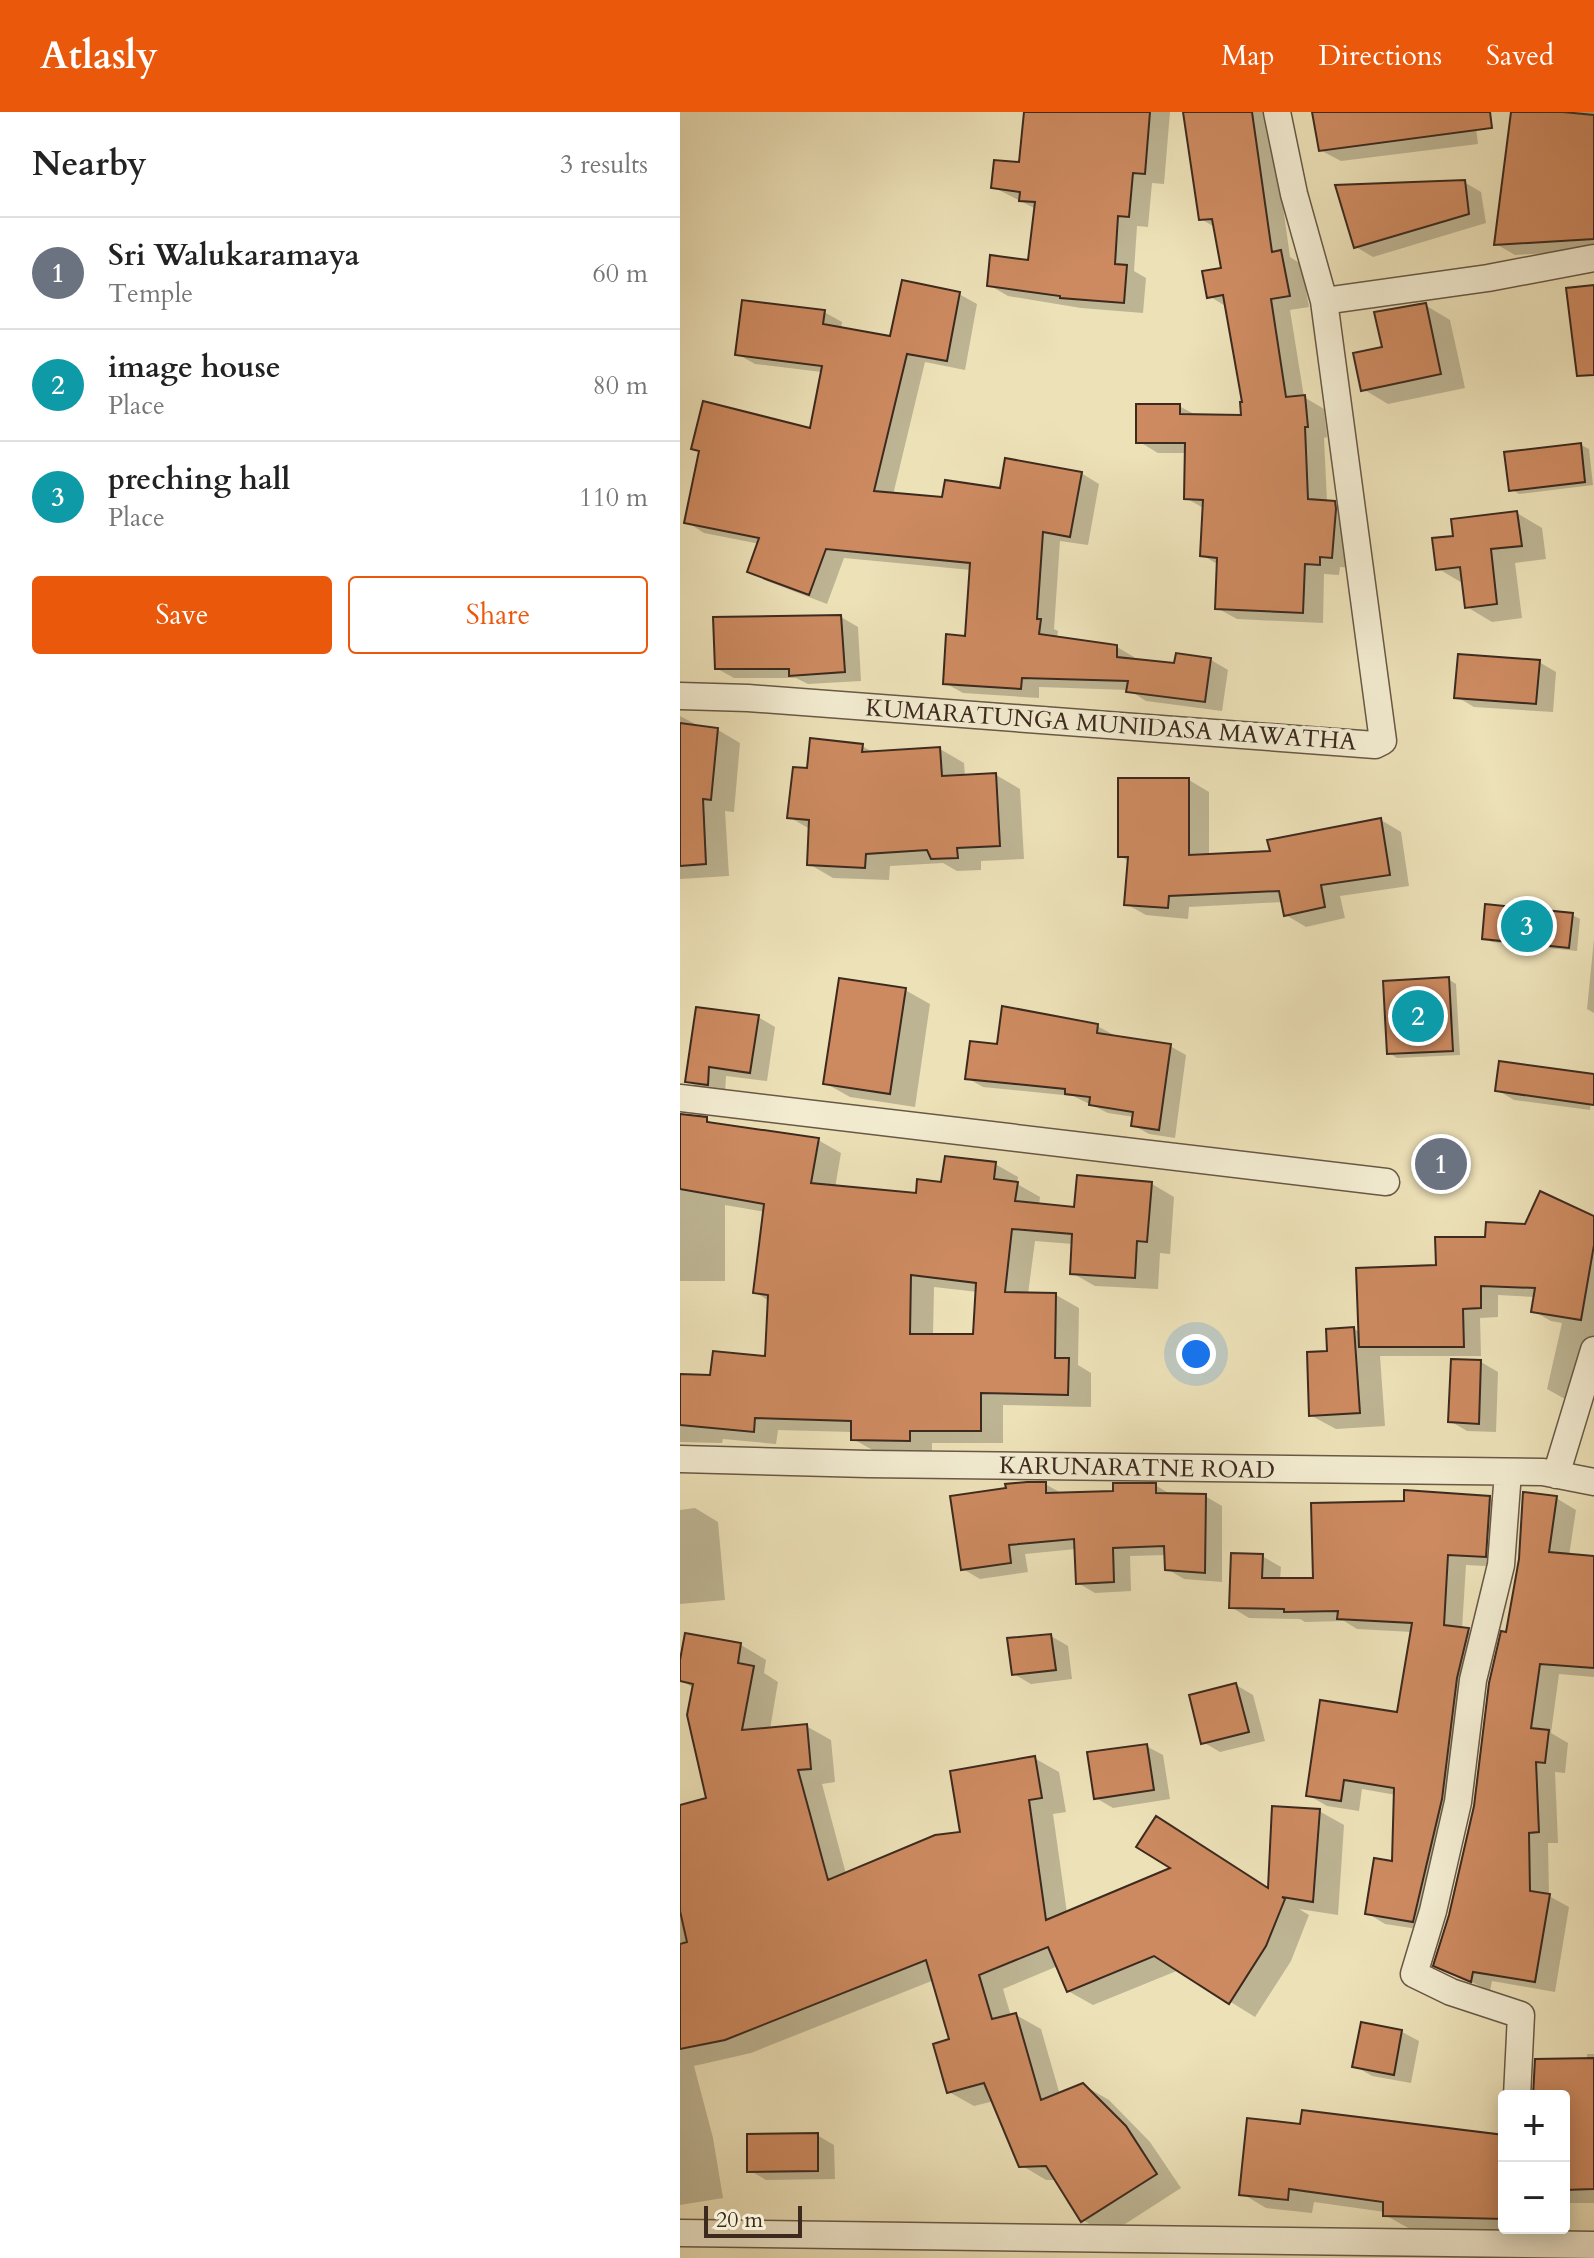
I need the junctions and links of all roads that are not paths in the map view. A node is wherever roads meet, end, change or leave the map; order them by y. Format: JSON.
{"nodes":[{"id":1,"x":1277,"y":112,"type":"edge"},
{"id":2,"x":1594,"y":258,"type":"edge"},
{"id":3,"x":1324,"y":301,"type":"junction"},
{"id":4,"x":680,"y":696,"type":"edge"},
{"id":5,"x":680,"y":1098,"type":"edge"},
{"id":6,"x":1386,"y":1182,"type":"dead end"},
{"id":7,"x":1594,"y":1350,"type":"edge"},
{"id":8,"x":680,"y":1459,"type":"edge"},
{"id":9,"x":1508,"y":1472,"type":"junction"},
{"id":10,"x":1556,"y":1475,"type":"junction"},
{"id":11,"x":1594,"y":1482,"type":"edge"},
{"id":12,"x":1517,"y":2090,"type":"edge"},
{"id":13,"x":680,"y":2233,"type":"edge"},
{"id":14,"x":1521,"y":2236,"type":"edge"},
{"id":15,"x":1594,"y":2245,"type":"edge"}],
"edges":[{"from":1,"to":3,"type":"street","name":"KUMARATUNGA MUNIDASA MAWATHA"},
{"from":2,"to":3,"type":"street"},
{"from":3,"to":4,"type":"street","name":"KUMARATUNGA MUNIDASA MAWATHA"},
{"from":5,"to":6,"type":"street"},
{"from":7,"to":10,"type":"street"},
{"from":8,"to":9,"type":"street","name":"KARUNARATNE ROAD"},
{"from":9,"to":10,"type":"street","name":"KARUNARATNE ROAD"},
{"from":9,"to":12,"type":"street"},
{"from":10,"to":11,"type":"street","name":"KARUNARATNE ROAD"},
{"from":13,"to":14,"type":"street"},
{"from":14,"to":15,"type":"street"}]}
